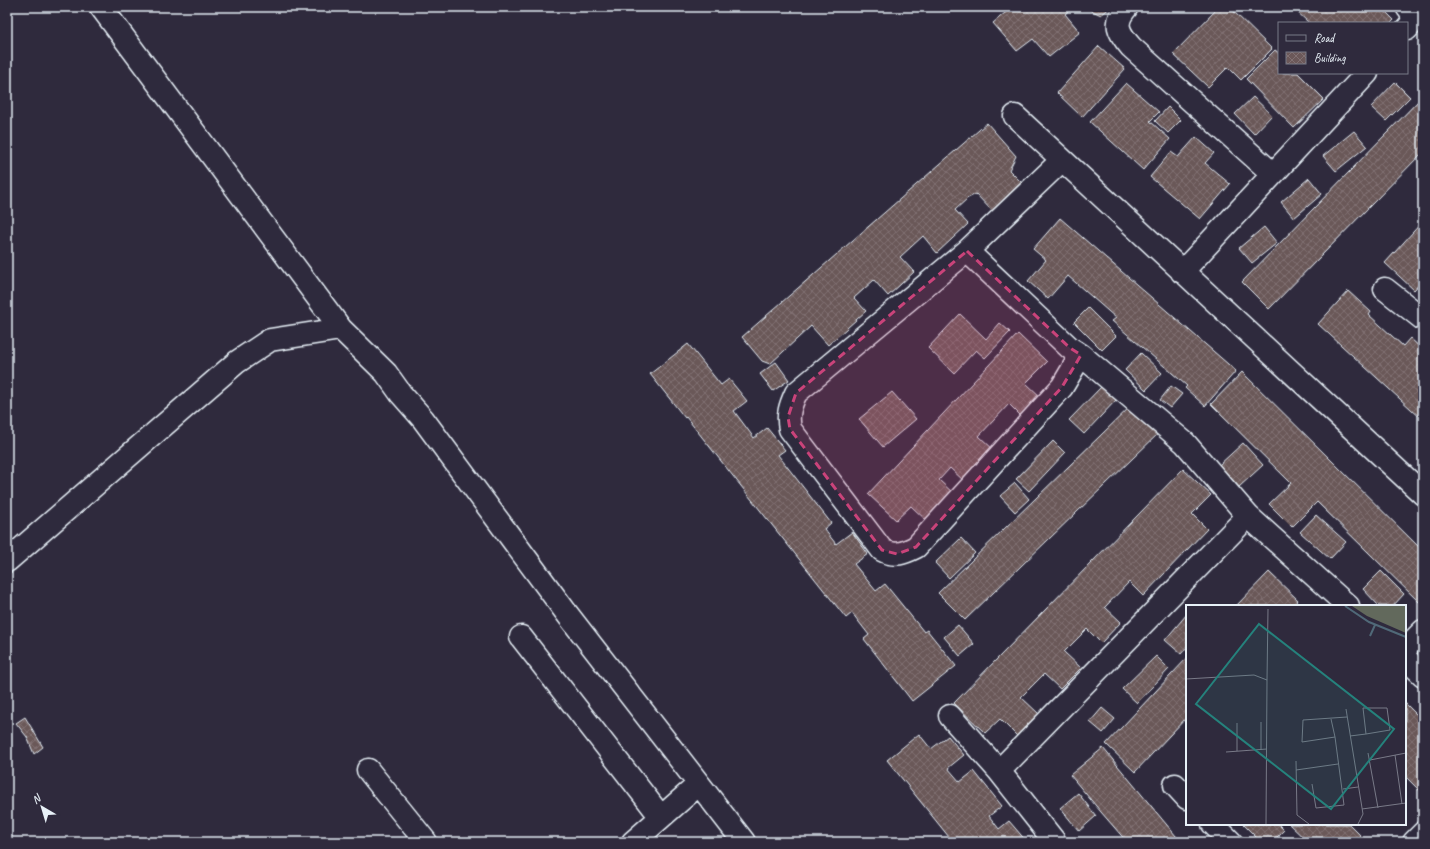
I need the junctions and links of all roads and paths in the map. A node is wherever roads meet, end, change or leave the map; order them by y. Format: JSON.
{"nodes":[{"id":1,"x":102,"y":7,"type":"edge"},
{"id":2,"x":1127,"y":7,"type":"edge"},
{"id":3,"x":1407,"y":7,"type":"edge"},
{"id":4,"x":1408,"y":29,"type":"edge"},
{"id":5,"x":1366,"y":74,"type":"edge"},
{"id":6,"x":1015,"y":116,"type":"dead end"},
{"id":7,"x":1062,"y":161,"type":"junction"},
{"id":8,"x":1272,"y":174,"type":"junction"},
{"id":9,"x":967,"y":251,"type":"junction"},
{"id":10,"x":1182,"y":272,"type":"junction"},
{"id":11,"x":1385,"y":289,"type":"dead end"},
{"id":12,"x":1423,"y":319,"type":"edge"},
{"id":13,"x":341,"y":329,"type":"junction"},
{"id":14,"x":1081,"y":355,"type":"junction"},
{"id":15,"x":1423,"y":494,"type":"edge"},
{"id":16,"x":1248,"y":516,"type":"junction"},
{"id":17,"x":7,"y":561,"type":"edge"},
{"id":18,"x":1347,"y":605,"type":"edge"},
{"id":19,"x":1423,"y":631,"type":"edge"},
{"id":20,"x":521,"y":637,"type":"dead end"},
{"id":21,"x":1406,"y":648,"type":"edge"},
{"id":22,"x":1406,"y":659,"type":"edge"},
{"id":23,"x":1423,"y":675,"type":"edge"},
{"id":24,"x":950,"y":716,"type":"dead end"},
{"id":25,"x":368,"y":770,"type":"dead end"},
{"id":26,"x":999,"y":771,"type":"junction"},
{"id":27,"x":699,"y":784,"type":"junction"},
{"id":28,"x":661,"y":817,"type":"junction"},
{"id":29,"x":1214,"y":825,"type":"edge"},
{"id":30,"x":1423,"y":833,"type":"edge"},
{"id":31,"x":426,"y":842,"type":"edge"},
{"id":32,"x":633,"y":842,"type":"edge"},
{"id":33,"x":744,"y":842,"type":"edge"},
{"id":34,"x":1055,"y":842,"type":"edge"},
{"id":35,"x":1231,"y":842,"type":"edge"},
{"id":36,"x":1414,"y":842,"type":"edge"}],
"edges":[{"from":1,"to":13,"type":"street"},
{"from":2,"to":8,"type":"street"},
{"from":3,"to":4,"type":"street"},
{"from":5,"to":8,"type":"street"},
{"from":6,"to":7,"type":"street"},
{"from":7,"to":9,"type":"street"},
{"from":7,"to":10,"type":"street"},
{"from":8,"to":10,"type":"street"},
{"from":9,"to":14,"type":"street"},
{"from":9,"to":14,"type":"street"},
{"from":10,"to":15,"type":"street"},
{"from":11,"to":12,"type":"street"},
{"from":13,"to":17,"type":"street"},
{"from":13,"to":27,"type":"street"},
{"from":14,"to":16,"type":"street"},
{"from":16,"to":18,"type":"street"},
{"from":16,"to":26,"type":"street"},
{"from":19,"to":21,"type":"street"},
{"from":20,"to":28,"type":"street"},
{"from":22,"to":23,"type":"street"},
{"from":24,"to":26,"type":"street"},
{"from":25,"to":31,"type":"street"},
{"from":26,"to":34,"type":"street"},
{"from":27,"to":28,"type":"street"},
{"from":27,"to":33,"type":"street"},
{"from":28,"to":32,"type":"street"},
{"from":29,"to":35,"type":"street"},
{"from":30,"to":36,"type":"street"}]}
